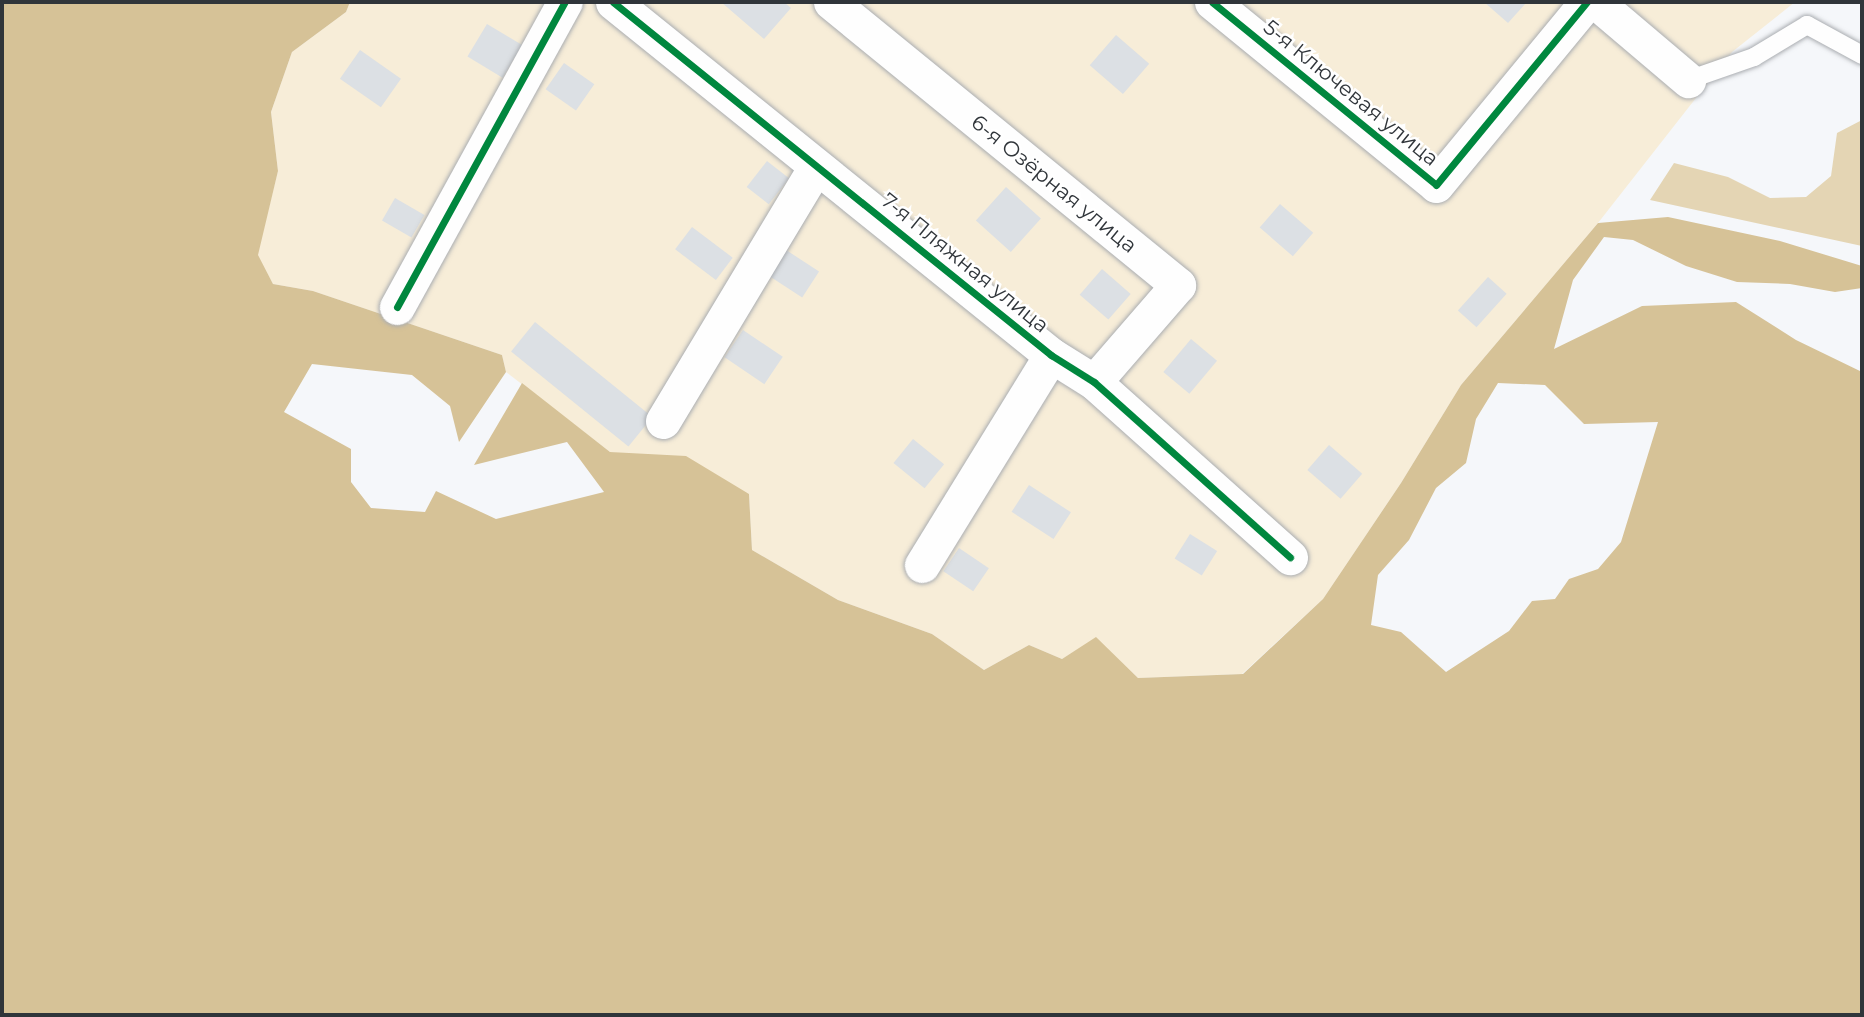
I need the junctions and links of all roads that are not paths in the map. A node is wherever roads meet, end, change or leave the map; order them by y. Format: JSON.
{"nodes":[{"id":1,"x":565,"y":2,"type":"edge"},
{"id":2,"x":613,"y":2,"type":"edge"},
{"id":3,"x":831,"y":2,"type":"edge"},
{"id":4,"x":1212,"y":2,"type":"edge"},
{"id":5,"x":1587,"y":2,"type":"edge"},
{"id":6,"x":1597,"y":2,"type":"edge"},
{"id":7,"x":1862,"y":55,"type":"edge"},
{"id":8,"x":1688,"y":80,"type":"joint"},
{"id":9,"x":816,"y":166,"type":"junction"},
{"id":10,"x":397,"y":307,"type":"dead end"},
{"id":11,"x":1051,"y":355,"type":"junction"},
{"id":12,"x":1094,"y":382,"type":"junction"},
{"id":13,"x":663,"y":421,"type":"dead end"},
{"id":14,"x":1290,"y":557,"type":"dead end"},
{"id":15,"x":922,"y":565,"type":"dead end"}],
"edges":[{"from":1,"to":10,"type":"street"},
{"from":2,"to":9,"type":"street","name":"7-я Пляжная улица"},
{"from":3,"to":12,"type":"street","name":"6-я Озёрная улица"},
{"from":4,"to":5,"type":"street","name":"5-я Ключевая улица"},
{"from":6,"to":8,"type":"street"},
{"from":7,"to":8,"type":"lane"},
{"from":9,"to":11,"type":"street","name":"7-я Пляжная улица"},
{"from":9,"to":13,"type":"street"},
{"from":11,"to":12,"type":"street","name":"7-я Пляжная улица"},
{"from":11,"to":15,"type":"street","name":"7-я Пляжная улица"},
{"from":12,"to":14,"type":"street","name":"7-я Пляжная улица"}]}
